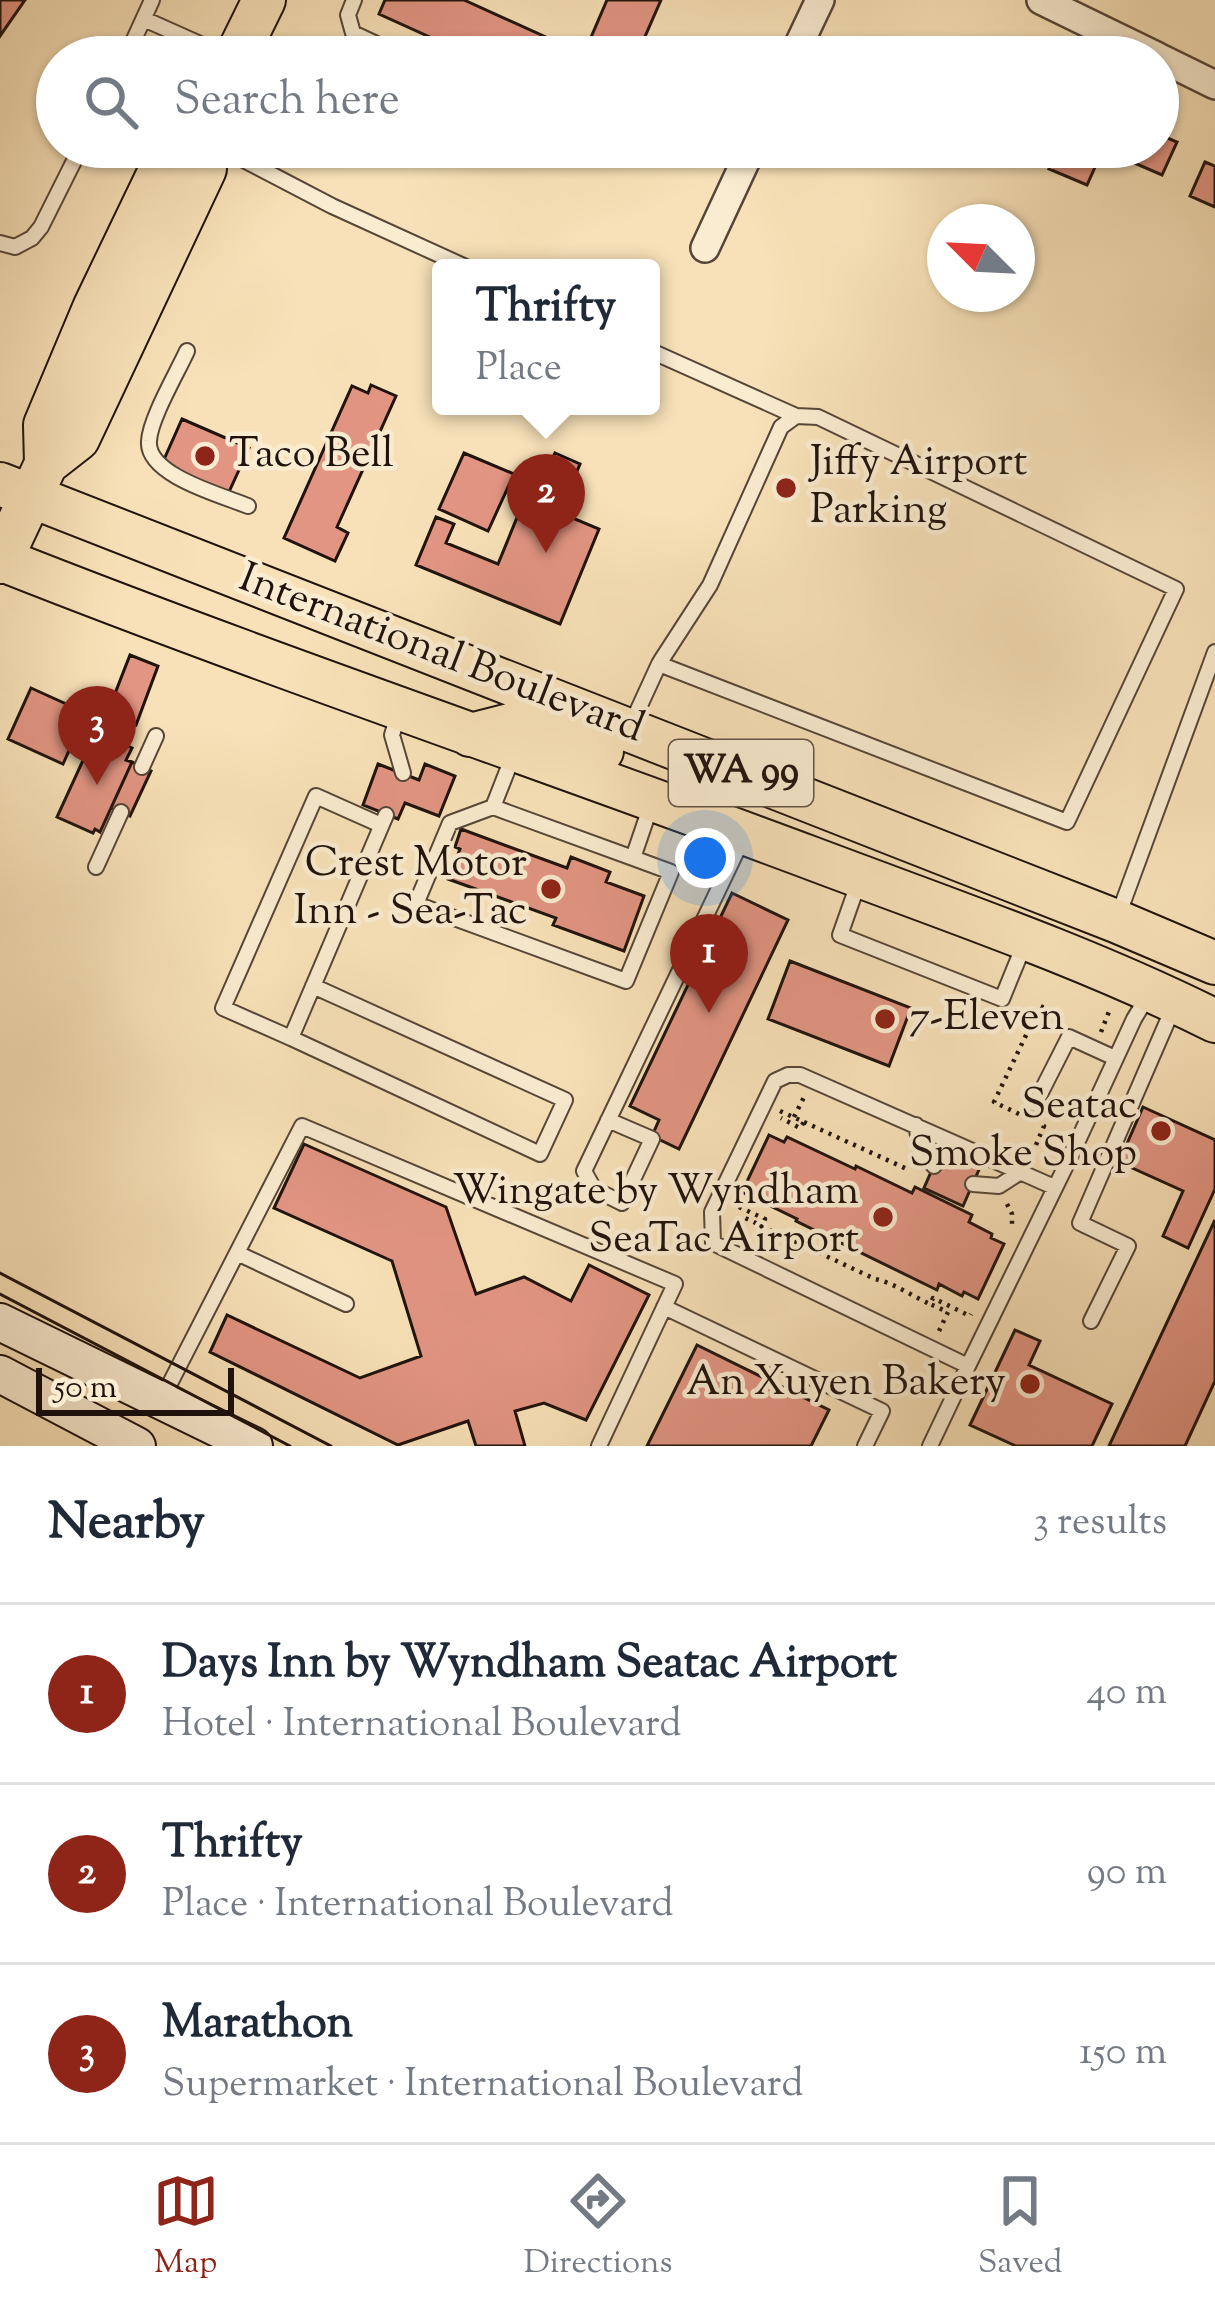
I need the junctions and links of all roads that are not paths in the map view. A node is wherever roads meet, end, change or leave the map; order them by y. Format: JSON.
{"nodes":[{"id":1,"x":152,"y":0,"type":"edge"},
{"id":2,"x":264,"y":0,"type":"edge"},
{"id":3,"x":354,"y":0,"type":"edge"},
{"id":4,"x":820,"y":0,"type":"edge"},
{"id":5,"x":1041,"y":0,"type":"edge"},
{"id":6,"x":145,"y":20,"type":"junction"},
{"id":7,"x":137,"y":36,"type":"edge"},
{"id":8,"x":183,"y":36,"type":"edge"},
{"id":9,"x":244,"y":36,"type":"edge"},
{"id":10,"x":359,"y":36,"type":"edge"},
{"id":11,"x":803,"y":36,"type":"edge"},
{"id":12,"x":1115,"y":36,"type":"edge"},
{"id":13,"x":1179,"y":67,"type":"edge"},
{"id":14,"x":1215,"y":85,"type":"edge"},
{"id":15,"x":70,"y":168,"type":"edge"},
{"id":16,"x":161,"y":168,"type":"edge"},
{"id":17,"x":205,"y":168,"type":"edge"},
{"id":18,"x":259,"y":168,"type":"edge"},
{"id":19,"x":742,"y":168,"type":"edge"},
{"id":20,"x":0,"y":243,"type":"edge"},
{"id":21,"x":705,"y":248,"type":"dead end"},
{"id":22,"x":448,"y":259,"type":"edge"},
{"id":23,"x":187,"y":351,"type":"dead end"},
{"id":24,"x":660,"y":354,"type":"edge"},
{"id":25,"x":796,"y":416,"type":"junction"},
{"id":26,"x":25,"y":482,"type":"edge"},
{"id":27,"x":248,"y":506,"type":"dead end"},
{"id":28,"x":0,"y":560,"type":"edge"},
{"id":29,"x":1215,"y":652,"type":"edge"},
{"id":30,"x":659,"y":664,"type":"junction"},
{"id":31,"x":400,"y":710,"type":"junction"},
{"id":32,"x":628,"y":729,"type":"junction"},
{"id":33,"x":470,"y":735,"type":"junction"},
{"id":34,"x":156,"y":736,"type":"dead end"},
{"id":35,"x":515,"y":751,"type":"junction"},
{"id":36,"x":142,"y":767,"type":"dead end"},
{"id":37,"x":403,"y":773,"type":"dead end"},
{"id":38,"x":652,"y":800,"type":"junction"},
{"id":39,"x":493,"y":807,"type":"junction"},
{"id":40,"x":122,"y":812,"type":"dead end"},
{"id":41,"x":735,"y":830,"type":"junction"},
{"id":42,"x":633,"y":858,"type":"junction"},
{"id":43,"x":96,"y":867,"type":"dead end"},
{"id":44,"x":860,"y":877,"type":"junction"},
{"id":45,"x":1116,"y":921,"type":"junction"},
{"id":46,"x":1027,"y":940,"type":"junction"},
{"id":47,"x":1215,"y":963,"type":"edge"},
{"id":48,"x":314,"y":986,"type":"junction"},
{"id":49,"x":1164,"y":996,"type":"junction"},
{"id":50,"x":1215,"y":1022,"type":"edge"},
{"id":51,"x":291,"y":1037,"type":"junction"},
{"id":52,"x":1115,"y":1058,"type":"junction"},
{"id":53,"x":1035,"y":1104,"type":"dead end"},
{"id":54,"x":608,"y":1120,"type":"junction"},
{"id":55,"x":916,"y":1125,"type":"junction"},
{"id":56,"x":934,"y":1166,"type":"dead end"},
{"id":57,"x":1022,"y":1171,"type":"junction"},
{"id":58,"x":973,"y":1184,"type":"dead end"},
{"id":59,"x":1054,"y":1187,"type":"junction"},
{"id":60,"x":237,"y":1252,"type":"junction"},
{"id":61,"x":346,"y":1304,"type":"dead end"},
{"id":62,"x":664,"y":1307,"type":"junction"},
{"id":63,"x":0,"y":1322,"type":"edge"},
{"id":64,"x":1091,"y":1322,"type":"dead end"},
{"id":65,"x":968,"y":1366,"type":"junction"},
{"id":66,"x":0,"y":1374,"type":"edge"},
{"id":67,"x":160,"y":1401,"type":"junction"},
{"id":68,"x":136,"y":1446,"type":"edge"},
{"id":69,"x":254,"y":1446,"type":"edge"},
{"id":70,"x":599,"y":1446,"type":"edge"},
{"id":71,"x":866,"y":1446,"type":"edge"},
{"id":72,"x":930,"y":1446,"type":"edge"}],
"edges":[{"from":1,"to":6,"type":"lane"},
{"from":2,"to":9,"type":"main road"},
{"from":3,"to":10,"type":"lane"},
{"from":4,"to":11,"type":"street"},
{"from":5,"to":12,"type":"street"},
{"from":6,"to":7,"type":"lane"},
{"from":6,"to":8,"type":"lane"},
{"from":13,"to":14,"type":"street"},
{"from":15,"to":20,"type":"lane"},
{"from":16,"to":26,"type":"main road"},
{"from":17,"to":26,"type":"main road"},
{"from":18,"to":22,"type":"lane"},
{"from":19,"to":21,"type":"street"},
{"from":23,"to":27,"type":"lane"},
{"from":24,"to":25,"type":"lane"},
{"from":25,"to":30,"type":"lane"},
{"from":25,"to":30,"type":"lane"},
{"from":26,"to":28,"type":"main road"},
{"from":26,"to":32,"type":"main road","name":"International Boulevard","number":"WA 99"},
{"from":28,"to":31,"type":"main road","name":"International Boulevard","number":"WA 99"},
{"from":29,"to":45,"type":"lane"},
{"from":30,"to":32,"type":"lane"},
{"from":31,"to":33,"type":"main road","name":"International Boulevard","number":"WA 99"},
{"from":31,"to":37,"type":"lane"},
{"from":32,"to":33,"type":"main road"},
{"from":32,"to":41,"type":"main road"},
{"from":32,"to":45,"type":"main road","name":"International Boulevard","number":"WA 99"},
{"from":33,"to":35,"type":"main road","name":"International Boulevard","number":"WA 99"},
{"from":34,"to":36,"type":"lane"},
{"from":35,"to":38,"type":"main road","name":"International Boulevard","number":"WA 99"},
{"from":35,"to":39,"type":"lane"},
{"from":38,"to":41,"type":"main road","name":"International Boulevard","number":"WA 99"},
{"from":38,"to":42,"type":"lane"},
{"from":39,"to":42,"type":"lane"},
{"from":39,"to":42,"type":"lane"},
{"from":40,"to":43,"type":"lane"},
{"from":41,"to":44,"type":"main road","name":"International Boulevard","number":"WA 99"},
{"from":41,"to":54,"type":"lane"},
{"from":44,"to":46,"type":"main road","name":"International Boulevard","number":"WA 99"},
{"from":44,"to":46,"type":"lane"},
{"from":45,"to":47,"type":"main road","name":"International Boulevard","number":"WA 99"},
{"from":46,"to":49,"type":"main road","name":"International Boulevard","number":"WA 99"},
{"from":48,"to":51,"type":"lane"},
{"from":48,"to":51,"type":"lane"},
{"from":48,"to":51,"type":"lane"},
{"from":49,"to":50,"type":"main road","name":"International Boulevard","number":"WA 99"},
{"from":49,"to":52,"type":"lane"},
{"from":49,"to":64,"type":"lane"},
{"from":52,"to":53,"type":"lane"},
{"from":52,"to":59,"type":"lane"},
{"from":54,"to":54,"type":"lane"},
{"from":55,"to":56,"type":"lane"},
{"from":55,"to":57,"type":"lane"},
{"from":55,"to":65,"type":"lane"},
{"from":57,"to":58,"type":"lane"},
{"from":57,"to":59,"type":"lane"},
{"from":59,"to":65,"type":"lane"},
{"from":60,"to":61,"type":"lane"},
{"from":60,"to":62,"type":"lane"},
{"from":60,"to":67,"type":"lane"},
{"from":62,"to":70,"type":"lane"},
{"from":62,"to":71,"type":"lane"},
{"from":63,"to":67,"type":"main road"},
{"from":65,"to":72,"type":"lane"},
{"from":66,"to":68,"type":"main road"},
{"from":67,"to":69,"type":"main road"}]}
